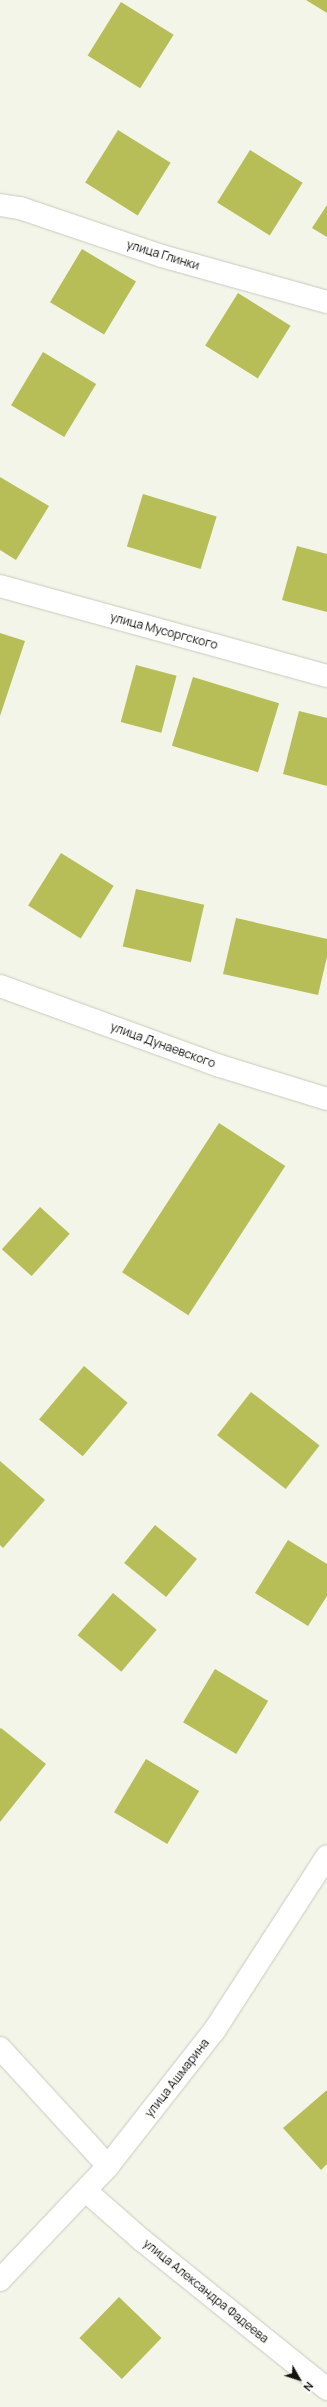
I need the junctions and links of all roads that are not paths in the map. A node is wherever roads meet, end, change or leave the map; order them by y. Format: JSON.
{"nodes":[{"id":1,"x":0,"y":205,"type":"edge"},
{"id":2,"x":327,"y":302,"type":"edge"},
{"id":3,"x":0,"y":586,"type":"edge"},
{"id":4,"x":327,"y":676,"type":"edge"},
{"id":5,"x":0,"y":986,"type":"edge"},
{"id":6,"x":327,"y":1099,"type":"edge"},
{"id":7,"x":327,"y":1856,"type":"edge"},
{"id":8,"x":0,"y":2048,"type":"edge"},
{"id":9,"x":108,"y":2166,"type":"junction"},
{"id":10,"x":86,"y":2191,"type":"junction"},
{"id":11,"x":0,"y":2280,"type":"edge"},
{"id":12,"x":327,"y":2389,"type":"edge"}],
"edges":[{"from":1,"to":2,"type":"street","name":"улица Глинки"},
{"from":3,"to":4,"type":"street","name":"улица Мусоргского"},
{"from":5,"to":6,"type":"street","name":"улица Дунаевского"},
{"from":7,"to":9,"type":"street","name":"улица Ашмарина"},
{"from":8,"to":9,"type":"street"},
{"from":9,"to":10,"type":"street","name":"улица Ашмарина"},
{"from":10,"to":11,"type":"street","name":"улица Ашмарина"},
{"from":10,"to":12,"type":"street","name":"улица Александра Фадеева"}]}
